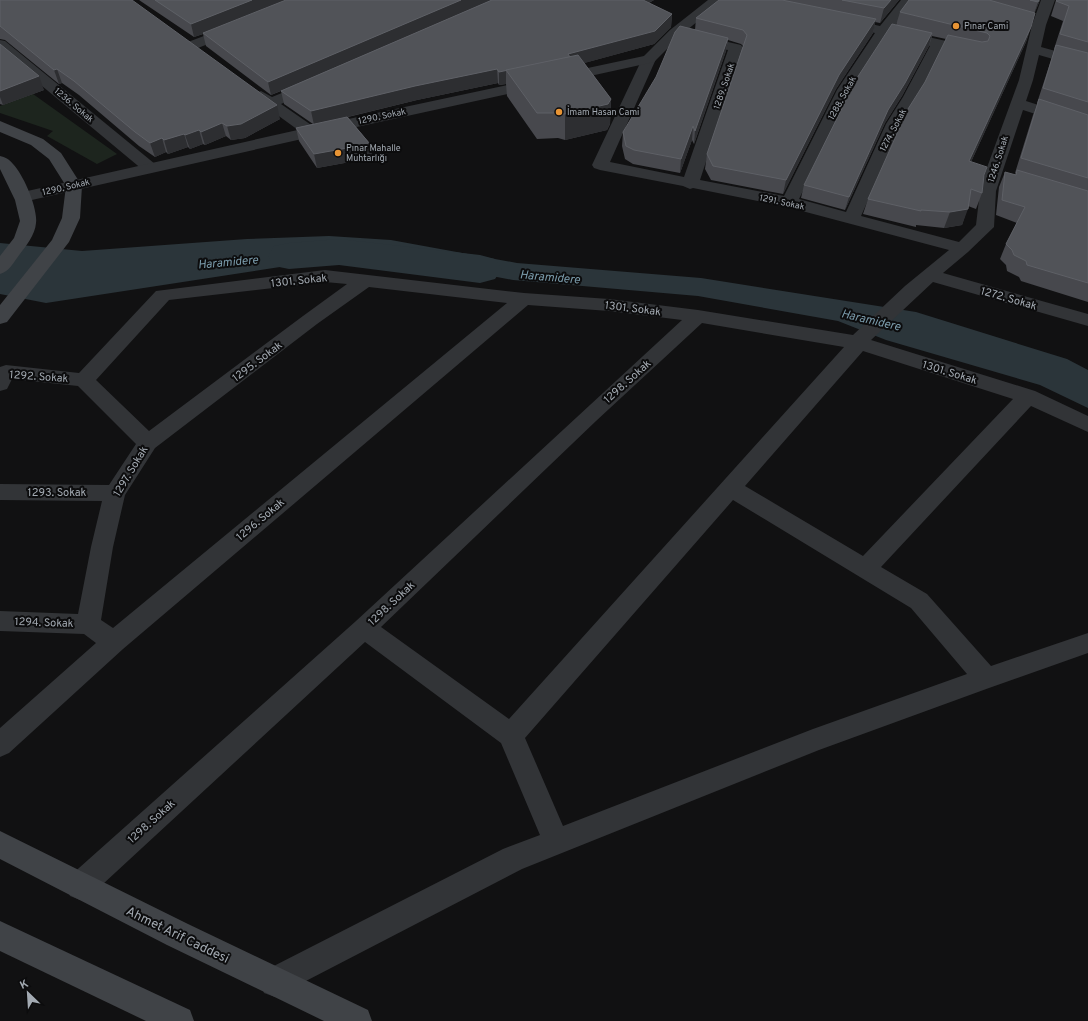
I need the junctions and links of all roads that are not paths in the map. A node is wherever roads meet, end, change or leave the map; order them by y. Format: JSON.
{"nodes":[{"id":1,"x":716,"y":0,"type":"edge"},
{"id":2,"x":908,"y":0,"type":"edge"},
{"id":3,"x":1053,"y":1,"type":"edge"},
{"id":4,"x":832,"y":19,"type":"edge"},
{"id":5,"x":249,"y":22,"type":"edge"},
{"id":6,"x":884,"y":30,"type":"junction"},
{"id":7,"x":675,"y":33,"type":"junction"},
{"id":8,"x":180,"y":36,"type":"edge"},
{"id":9,"x":939,"y":43,"type":"junction"},
{"id":10,"x":0,"y":44,"type":"edge"},
{"id":11,"x":193,"y":45,"type":"junction"},
{"id":12,"x":1034,"y":49,"type":"junction"},
{"id":13,"x":977,"y":52,"type":"edge"},
{"id":14,"x":205,"y":54,"type":"edge"},
{"id":15,"x":649,"y":59,"type":"junction"},
{"id":16,"x":1088,"y":65,"type":"edge"},
{"id":17,"x":320,"y":82,"type":"edge"},
{"id":18,"x":252,"y":90,"type":"edge"},
{"id":19,"x":270,"y":104,"type":"junction"},
{"id":20,"x":1017,"y":104,"type":"junction"},
{"id":21,"x":0,"y":126,"type":"edge"},
{"id":22,"x":1088,"y":126,"type":"edge"},
{"id":23,"x":311,"y":132,"type":"junction"},
{"id":24,"x":0,"y":161,"type":"edge"},
{"id":25,"x":149,"y":167,"type":"junction"},
{"id":26,"x":690,"y":184,"type":"junction"},
{"id":27,"x":74,"y":186,"type":"junction"},
{"id":28,"x":23,"y":197,"type":"junction"},
{"id":29,"x":789,"y":202,"type":"junction"},
{"id":30,"x":851,"y":219,"type":"junction"},
{"id":31,"x":962,"y":248,"type":"junction"},
{"id":32,"x":0,"y":268,"type":"edge"},
{"id":33,"x":930,"y":275,"type":"junction"},
{"id":34,"x":366,"y":280,"type":"junction"},
{"id":35,"x":524,"y":299,"type":"junction"},
{"id":36,"x":698,"y":316,"type":"junction"},
{"id":37,"x":0,"y":318,"type":"edge"},
{"id":38,"x":1088,"y":320,"type":"edge"},
{"id":39,"x":860,"y":341,"type":"junction"},
{"id":40,"x":84,"y":380,"type":"junction"},
{"id":41,"x":0,"y":384,"type":"edge"},
{"id":42,"x":1028,"y":396,"type":"junction"},
{"id":43,"x":1088,"y":425,"type":"edge"},
{"id":44,"x":148,"y":443,"type":"junction"},
{"id":45,"x":731,"y":488,"type":"junction"},
{"id":46,"x":0,"y":492,"type":"edge"},
{"id":47,"x":115,"y":493,"type":"junction"},
{"id":48,"x":865,"y":568,"type":"junction"},
{"id":49,"x":0,"y":621,"type":"edge"},
{"id":50,"x":88,"y":624,"type":"junction"},
{"id":51,"x":364,"y":628,"type":"junction"},
{"id":52,"x":114,"y":642,"type":"junction"},
{"id":53,"x":1088,"y":643,"type":"edge"},
{"id":54,"x":986,"y":678,"type":"junction"},
{"id":55,"x":511,"y":735,"type":"junction"},
{"id":56,"x":0,"y":745,"type":"edge"},
{"id":57,"x":556,"y":841,"type":"junction"},
{"id":58,"x":0,"y":844,"type":"edge"},
{"id":59,"x":80,"y":886,"type":"junction"},
{"id":60,"x":0,"y":936,"type":"edge"},
{"id":61,"x":275,"y":982,"type":"junction"},
{"id":62,"x":179,"y":1021,"type":"edge"},
{"id":63,"x":357,"y":1021,"type":"edge"}],
"edges":[{"from":1,"to":7,"type":"street"},
{"from":2,"to":6,"type":"street","name":"1288. Sokak"},
{"from":3,"to":12,"type":"street","name":"1246. Sokak"},
{"from":4,"to":6,"type":"street"},
{"from":5,"to":11,"type":"street"},
{"from":6,"to":9,"type":"street"},
{"from":6,"to":29,"type":"street","name":"1288. Sokak"},
{"from":7,"to":15,"type":"street"},
{"from":7,"to":26,"type":"street","name":"1289. Sokak"},
{"from":8,"to":11,"type":"street"},
{"from":9,"to":13,"type":"street"},
{"from":9,"to":30,"type":"street","name":"1274. Sokak"},
{"from":10,"to":25,"type":"street","name":"1236. Sokak"},
{"from":11,"to":14,"type":"street"},
{"from":12,"to":16,"type":"street"},
{"from":12,"to":20,"type":"street","name":"1246. Sokak"},
{"from":15,"to":23,"type":"street","name":"1290. Sokak"},
{"from":15,"to":26,"type":"street","name":"1291. Sokak"},
{"from":17,"to":19,"type":"street"},
{"from":18,"to":19,"type":"street"},
{"from":19,"to":23,"type":"street"},
{"from":20,"to":22,"type":"street"},
{"from":20,"to":31,"type":"street","name":"1246. Sokak"},
{"from":21,"to":27,"type":"main road"},
{"from":23,"to":25,"type":"street","name":"1290. Sokak"},
{"from":24,"to":28,"type":"main road"},
{"from":25,"to":27,"type":"street","name":"1290. Sokak"},
{"from":26,"to":29,"type":"street","name":"1291. Sokak"},
{"from":27,"to":28,"type":"street","name":"1290. Sokak"},
{"from":27,"to":37,"type":"main road"},
{"from":28,"to":32,"type":"main road"},
{"from":29,"to":30,"type":"street","name":"1291. Sokak"},
{"from":30,"to":31,"type":"street","name":"1291. Sokak"},
{"from":31,"to":33,"type":"street","name":"1246. Sokak"},
{"from":33,"to":38,"type":"street","name":"1272. Sokak"},
{"from":33,"to":39,"type":"street","name":"1246. Sokak"},
{"from":34,"to":35,"type":"street","name":"1301. Sokak"},
{"from":34,"to":40,"type":"street","name":"1301. Sokak"},
{"from":34,"to":44,"type":"street","name":"1295. Sokak"},
{"from":35,"to":36,"type":"street","name":"1301. Sokak"},
{"from":35,"to":52,"type":"street","name":"1296. Sokak"},
{"from":36,"to":39,"type":"street","name":"1301. Sokak"},
{"from":36,"to":51,"type":"street","name":"1298. Sokak"},
{"from":39,"to":42,"type":"street","name":"1301. Sokak"},
{"from":39,"to":45,"type":"street","name":"1246. Sokak"},
{"from":40,"to":41,"type":"street","name":"1292. Sokak"},
{"from":40,"to":44,"type":"street","name":"1297. Sokak"},
{"from":42,"to":43,"type":"street","name":"1301. Sokak"},
{"from":42,"to":48,"type":"street"},
{"from":44,"to":47,"type":"street","name":"1297. Sokak"},
{"from":45,"to":48,"type":"street"},
{"from":45,"to":55,"type":"street","name":"1246. Sokak"},
{"from":46,"to":47,"type":"street","name":"1293. Sokak"},
{"from":47,"to":50,"type":"street","name":"1297. Sokak"},
{"from":48,"to":54,"type":"street"},
{"from":49,"to":50,"type":"street","name":"1294. Sokak"},
{"from":50,"to":52,"type":"street"},
{"from":51,"to":55,"type":"street"},
{"from":51,"to":59,"type":"street","name":"1298. Sokak"},
{"from":52,"to":56,"type":"street","name":"1296. Sokak"},
{"from":53,"to":54,"type":"street"},
{"from":54,"to":57,"type":"street"},
{"from":55,"to":57,"type":"street"},
{"from":57,"to":61,"type":"street"},
{"from":58,"to":59,"type":"main road","name":"Ahmet Arif Caddesi"},
{"from":59,"to":61,"type":"main road","name":"Ahmet Arif Caddesi"},
{"from":60,"to":62,"type":"main road"},
{"from":61,"to":63,"type":"main road","name":"Ahmet Arif Caddesi"}]}
